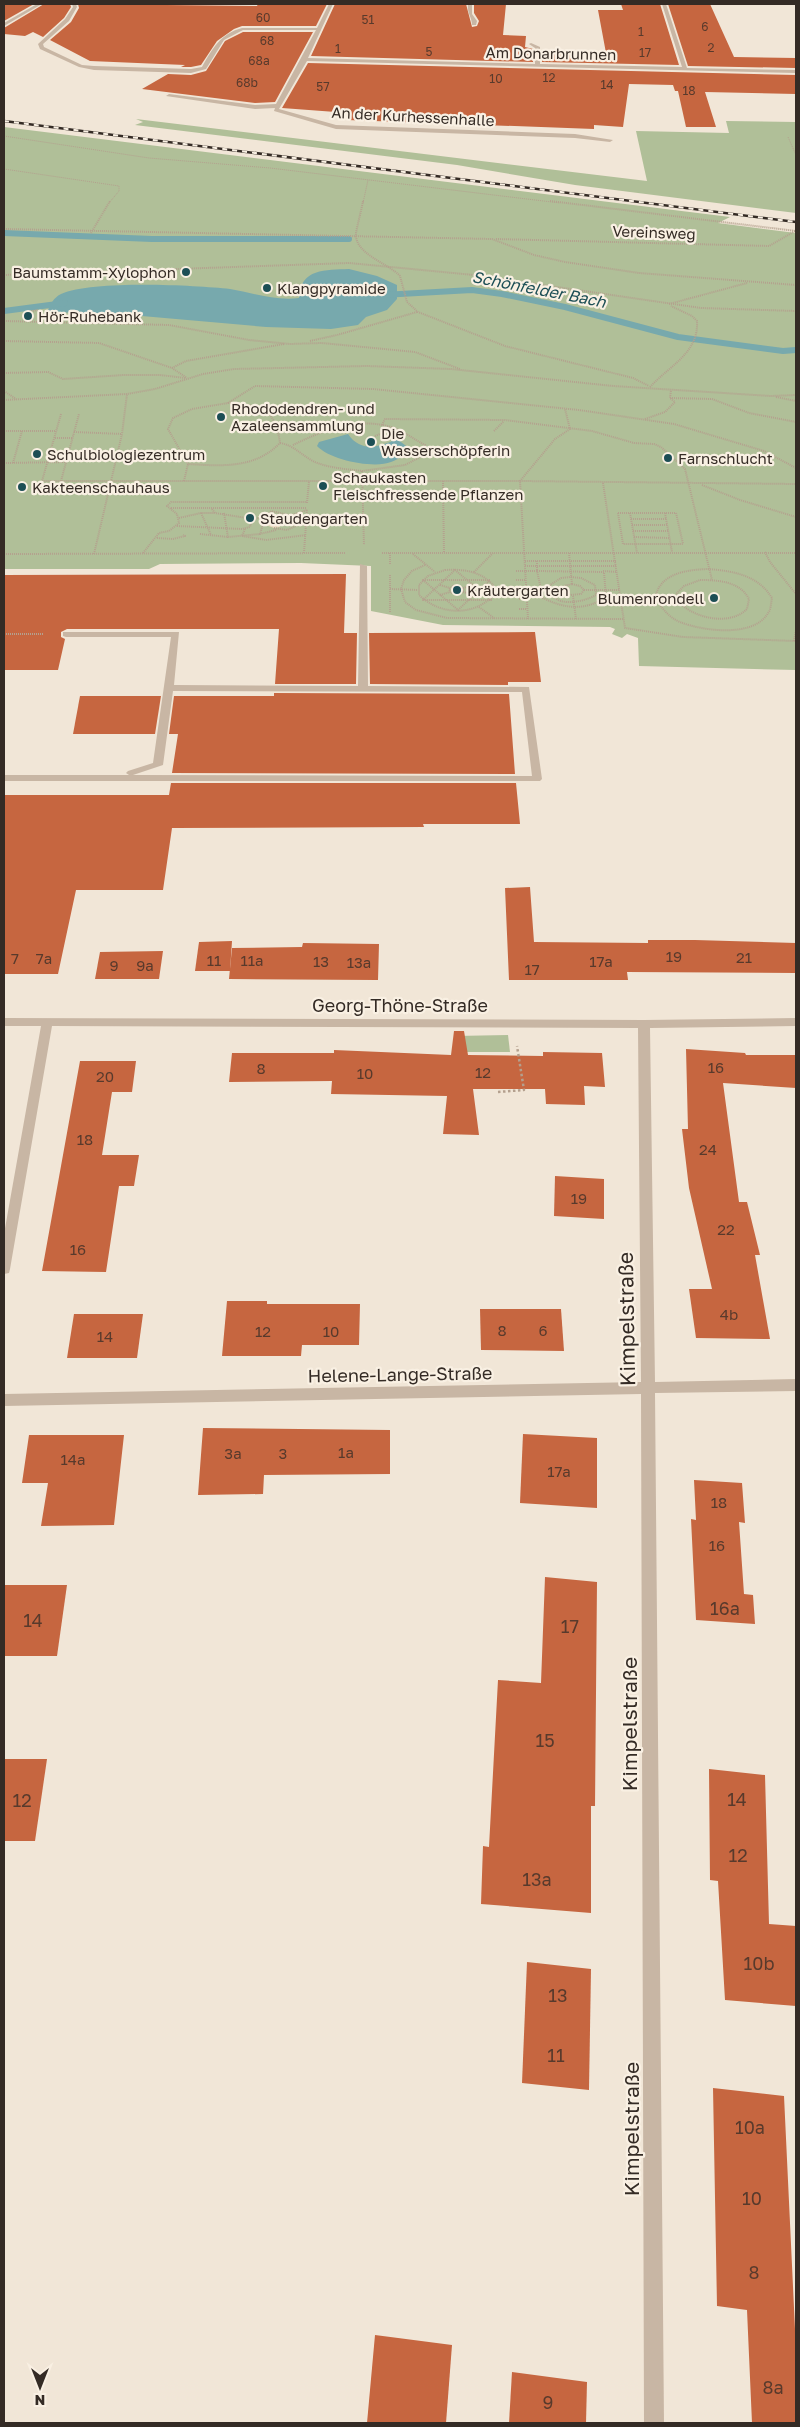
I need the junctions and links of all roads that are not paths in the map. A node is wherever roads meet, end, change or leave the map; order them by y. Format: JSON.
{"nodes":[{"id":1,"x":40,"y":4,"type":"edge"},
{"id":2,"x":74,"y":4,"type":"edge"},
{"id":3,"x":331,"y":4,"type":"edge"},
{"id":4,"x":470,"y":4,"type":"edge"},
{"id":5,"x":664,"y":4,"type":"edge"},
{"id":6,"x":474,"y":24,"type":"dead end"},
{"id":7,"x":4,"y":25,"type":"edge"},
{"id":8,"x":319,"y":29,"type":"junction"},
{"id":9,"x":531,"y":44,"type":"dead end"},
{"id":10,"x":305,"y":59,"type":"junction"},
{"id":11,"x":538,"y":65,"type":"junction"},
{"id":12,"x":685,"y":69,"type":"junction"},
{"id":13,"x":796,"y":72,"type":"edge"},
{"id":14,"x":169,"y":96,"type":"dead end"},
{"id":15,"x":279,"y":106,"type":"junction"},
{"id":16,"x":610,"y":140,"type":"dead end"},
{"id":17,"x":362,"y":566,"type":"dead end"},
{"id":18,"x":66,"y":634,"type":"road end"},
{"id":19,"x":170,"y":688,"type":"junction"},
{"id":20,"x":363,"y":689,"type":"junction"},
{"id":21,"x":119,"y":777,"type":"junction"},
{"id":22,"x":4,"y":778,"type":"edge"},
{"id":23,"x":4,"y":1022,"type":"edge"},
{"id":24,"x":47,"y":1022,"type":"junction"},
{"id":25,"x":796,"y":1022,"type":"edge"},
{"id":26,"x":644,"y":1024,"type":"junction"},
{"id":27,"x":4,"y":1270,"type":"edge"},
{"id":28,"x":796,"y":1385,"type":"edge"},
{"id":29,"x":648,"y":1387,"type":"junction"},
{"id":30,"x":4,"y":1400,"type":"edge"},
{"id":31,"x":654,"y":2423,"type":"edge"}],
"edges":[{"from":1,"to":7,"type":"street"},
{"from":2,"to":8,"type":"street"},
{"from":3,"to":8,"type":"street"},
{"from":4,"to":6,"type":"street"},
{"from":5,"to":12,"type":"street"},
{"from":8,"to":10,"type":"street"},
{"from":9,"to":11,"type":"street"},
{"from":10,"to":11,"type":"street","name":"Am Donarbrunnen"},
{"from":10,"to":15,"type":"street"},
{"from":11,"to":12,"type":"street","name":"Am Donarbrunnen"},
{"from":12,"to":13,"type":"street","name":"Am Donarbrunnen"},
{"from":14,"to":15,"type":"street"},
{"from":15,"to":16,"type":"street","name":"An der Kurhessenhalle"},
{"from":17,"to":20,"type":"street"},
{"from":18,"to":19,"type":"street"},
{"from":19,"to":20,"type":"street"},
{"from":19,"to":21,"type":"street"},
{"from":20,"to":21,"type":"street"},
{"from":21,"to":22,"type":"street"},
{"from":23,"to":24,"type":"street","name":"Georg-Thöne-Straße"},
{"from":24,"to":26,"type":"street","name":"Georg-Thöne-Straße"},
{"from":24,"to":27,"type":"street"},
{"from":25,"to":26,"type":"street","name":"Georg-Thöne-Straße"},
{"from":26,"to":29,"type":"street","name":"Kimpelstraße"},
{"from":28,"to":29,"type":"street","name":"Helene-Lange-Straße"},
{"from":29,"to":30,"type":"street","name":"Helene-Lange-Straße"},
{"from":29,"to":31,"type":"street","name":"Kimpelstraße"}]}
